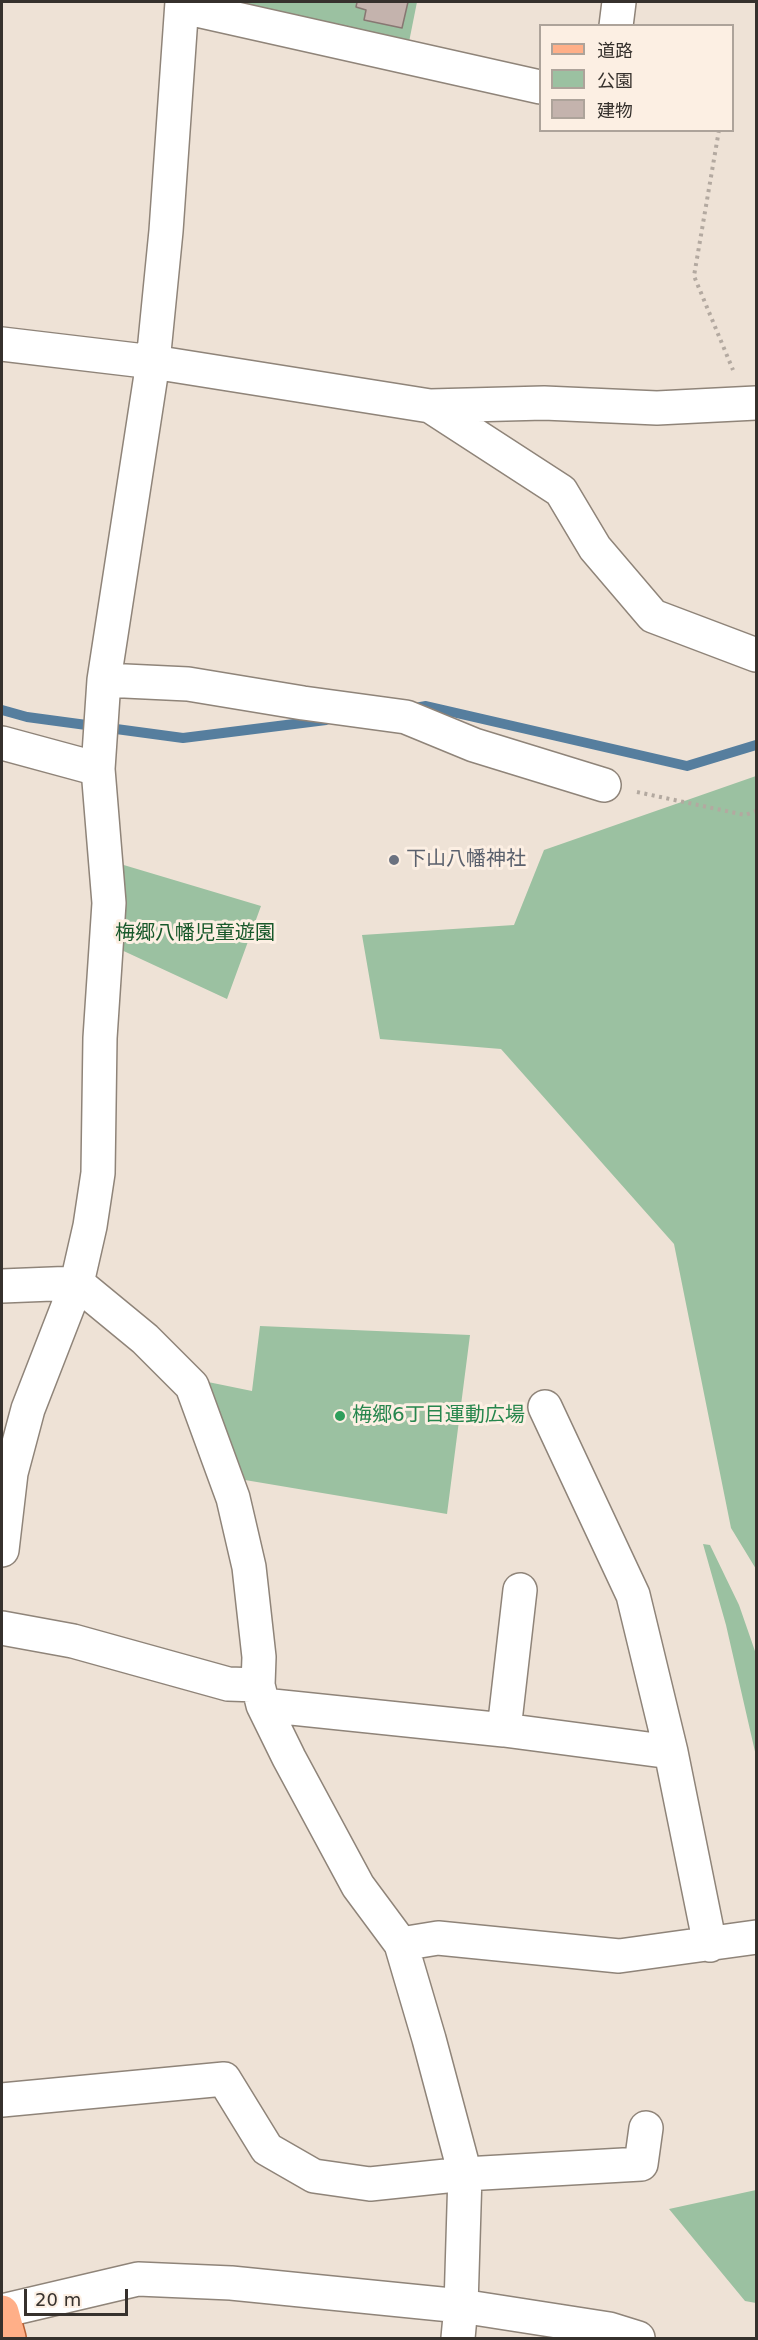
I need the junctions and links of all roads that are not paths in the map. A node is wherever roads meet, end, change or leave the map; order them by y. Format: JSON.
{"nodes":[{"id":1,"x":619,"y":2,"type":"edge"},
{"id":2,"x":183,"y":4,"type":"edge"},
{"id":3,"x":616,"y":24,"type":"edge"},
{"id":4,"x":539,"y":87,"type":"edge"},
{"id":5,"x":2,"y":344,"type":"edge"},
{"id":6,"x":153,"y":362,"type":"junction"},
{"id":7,"x":752,"y":404,"type":"edge"},
{"id":8,"x":430,"y":406,"type":"junction"},
{"id":9,"x":756,"y":655,"type":"edge"},
{"id":10,"x":104,"y":680,"type":"junction"},
{"id":11,"x":2,"y":743,"type":"edge"},
{"id":12,"x":98,"y":769,"type":"junction"},
{"id":13,"x":604,"y":785,"type":"road end"},
{"id":14,"x":77,"y":1283,"type":"junction"},
{"id":15,"x":2,"y":1286,"type":"edge"},
{"id":16,"x":544,"y":1407,"type":"dead end"},
{"id":17,"x":2,"y":1550,"type":"edge"},
{"id":18,"x":520,"y":1590,"type":"dead end"},
{"id":19,"x":2,"y":1628,"type":"edge"},
{"id":20,"x":261,"y":1695,"type":"junction"},
{"id":21,"x":504,"y":1730,"type":"junction"},
{"id":22,"x":671,"y":1752,"type":"junction"},
{"id":23,"x":756,"y":1937,"type":"edge"},
{"id":24,"x":401,"y":1944,"type":"junction"},
{"id":25,"x":710,"y":1945,"type":"junction"},
{"id":26,"x":2,"y":2100,"type":"edge"},
{"id":27,"x":646,"y":2128,"type":"dead end"},
{"id":28,"x":465,"y":2174,"type":"junction"},
{"id":29,"x":461,"y":2306,"type":"junction"},
{"id":30,"x":2,"y":2312,"type":"edge"},
{"id":31,"x":9,"y":2338,"type":"edge"},
{"id":32,"x":458,"y":2338,"type":"edge"},
{"id":33,"x":638,"y":2338,"type":"edge"}],
"edges":[{"from":1,"to":3,"type":"street"},
{"from":2,"to":4,"type":"street"},
{"from":2,"to":6,"type":"street"},
{"from":5,"to":6,"type":"street"},
{"from":6,"to":8,"type":"street"},
{"from":6,"to":10,"type":"street"},
{"from":7,"to":8,"type":"street"},
{"from":8,"to":9,"type":"street"},
{"from":10,"to":12,"type":"street"},
{"from":10,"to":13,"type":"street"},
{"from":11,"to":12,"type":"street"},
{"from":12,"to":14,"type":"street"},
{"from":14,"to":15,"type":"street"},
{"from":14,"to":17,"type":"street"},
{"from":14,"to":20,"type":"street"},
{"from":16,"to":22,"type":"street"},
{"from":18,"to":21,"type":"street"},
{"from":19,"to":20,"type":"street"},
{"from":20,"to":21,"type":"street"},
{"from":20,"to":24,"type":"street"},
{"from":21,"to":22,"type":"street"},
{"from":22,"to":25,"type":"street"},
{"from":23,"to":25,"type":"street"},
{"from":24,"to":25,"type":"street"},
{"from":24,"to":28,"type":"street"},
{"from":26,"to":28,"type":"street"},
{"from":27,"to":28,"type":"street"},
{"from":28,"to":29,"type":"street"},
{"from":29,"to":30,"type":"street"},
{"from":29,"to":32,"type":"street"},
{"from":29,"to":33,"type":"street"},
{"from":30,"to":31,"type":"main road"}]}
